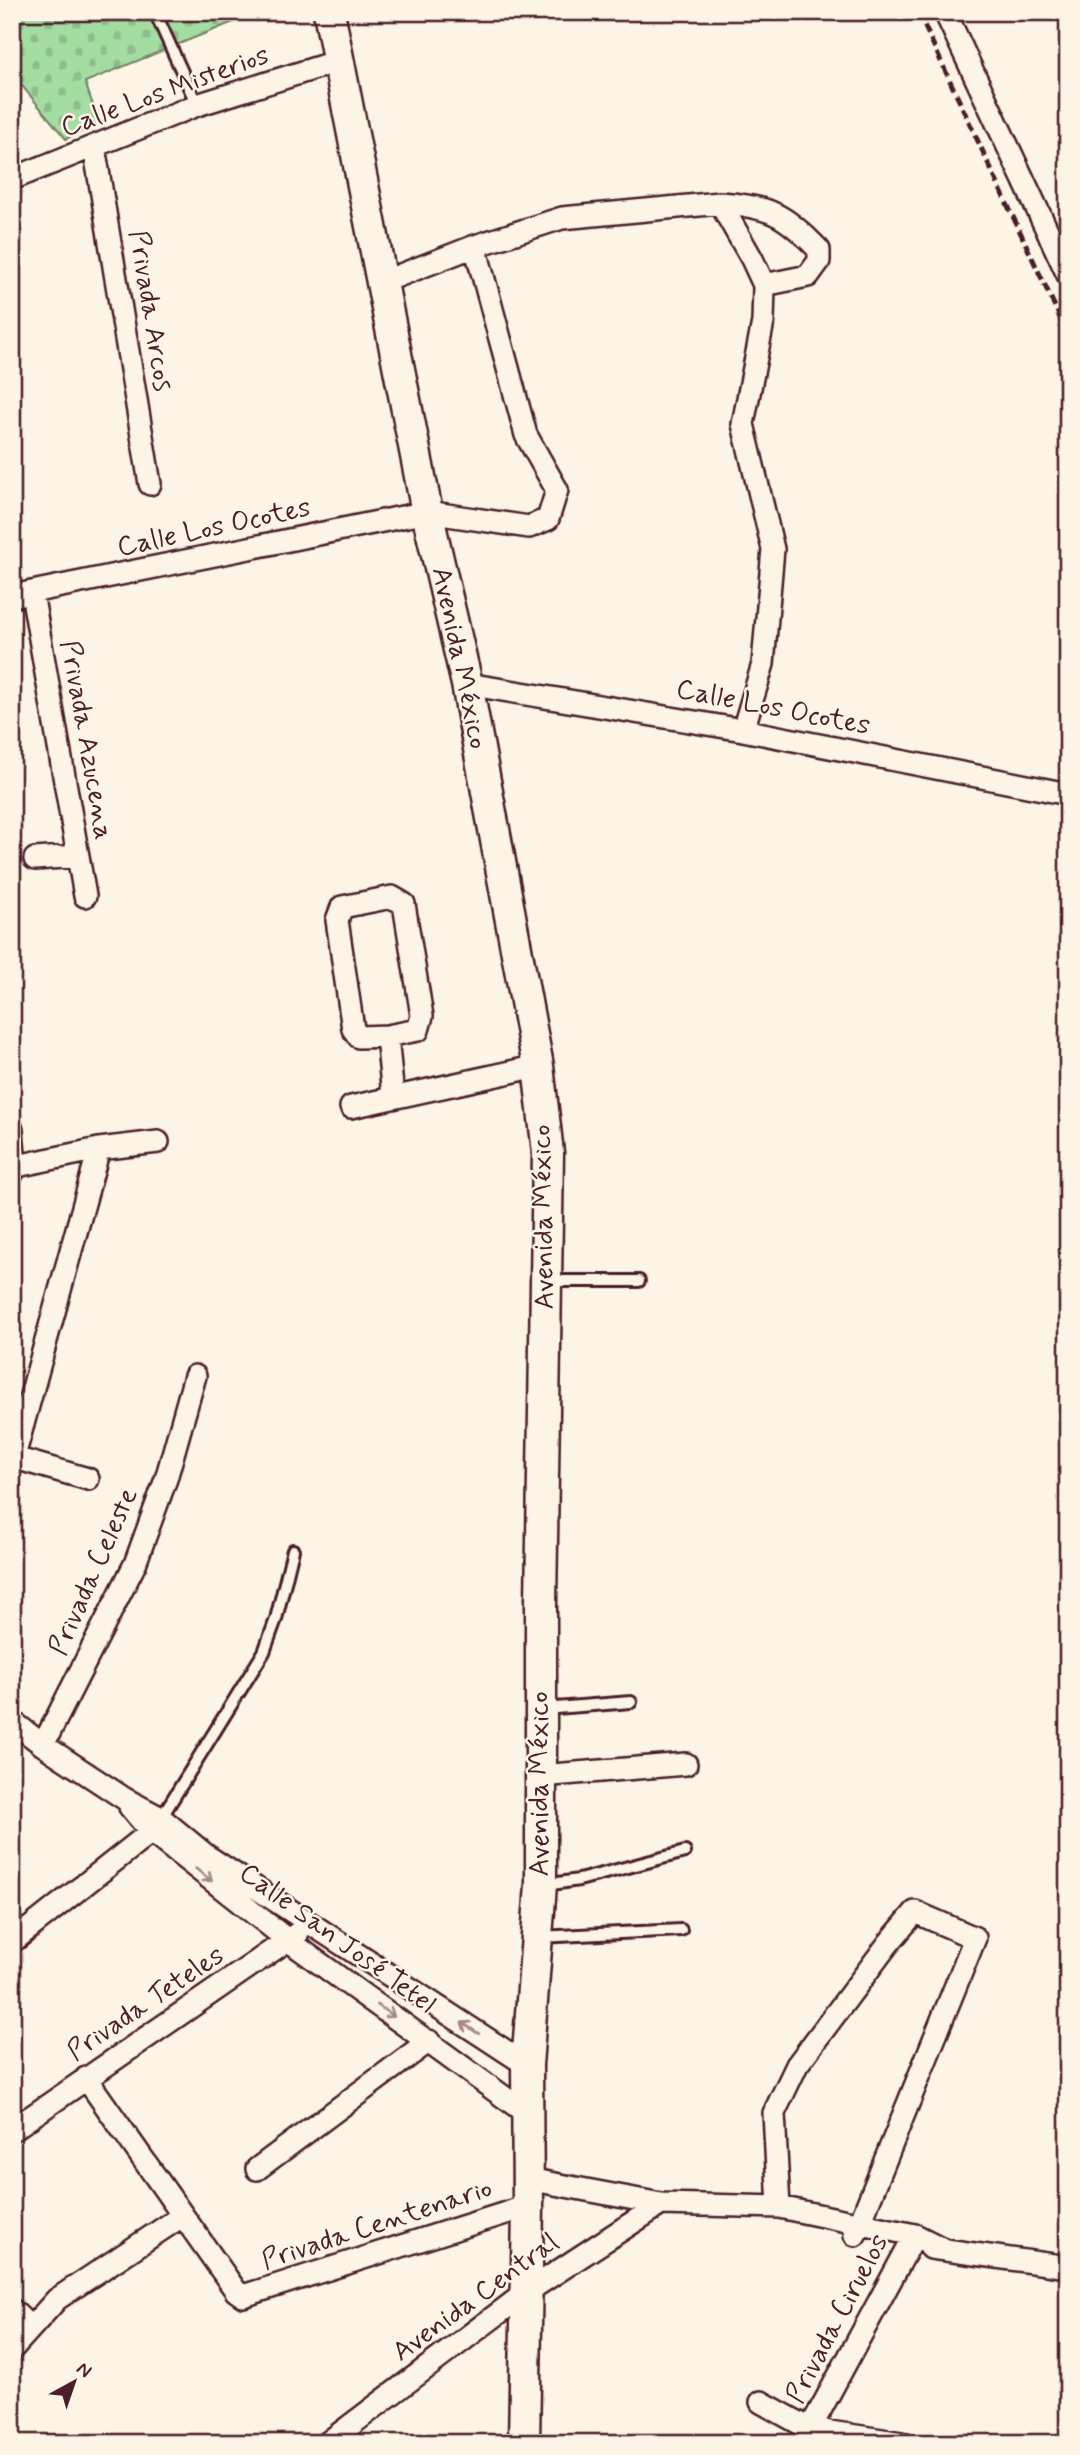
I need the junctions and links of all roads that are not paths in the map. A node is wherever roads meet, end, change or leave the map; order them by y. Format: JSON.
{"nodes":[{"id":1,"x":155,"y":12,"type":"edge"},
{"id":2,"x":329,"y":12,"type":"edge"},
{"id":3,"x":945,"y":12,"type":"edge"},
{"id":4,"x":338,"y":61,"type":"junction"},
{"id":5,"x":197,"y":105,"type":"junction"},
{"id":6,"x":94,"y":146,"type":"junction"},
{"id":7,"x":12,"y":179,"type":"edge"},
{"id":8,"x":720,"y":203,"type":"junction"},
{"id":9,"x":475,"y":246,"type":"junction"},
{"id":10,"x":1068,"y":275,"type":"edge"},
{"id":11,"x":380,"y":283,"type":"junction"},
{"id":12,"x":764,"y":285,"type":"junction"},
{"id":13,"x":150,"y":484,"type":"dead end"},
{"id":14,"x":427,"y":512,"type":"junction"},
{"id":15,"x":22,"y":595,"type":"edge"},
{"id":16,"x":467,"y":684,"type":"junction"},
{"id":17,"x":743,"y":730,"type":"junction"},
{"id":18,"x":1068,"y":794,"type":"edge"},
{"id":19,"x":78,"y":856,"type":"junction"},
{"id":20,"x":35,"y":859,"type":"dead end"},
{"id":21,"x":85,"y":896,"type":"dead end"},
{"id":22,"x":387,"y":1036,"type":"junction"},
{"id":23,"x":538,"y":1066,"type":"junction"},
{"id":24,"x":393,"y":1097,"type":"junction"},
{"id":25,"x":351,"y":1107,"type":"dead end"},
{"id":26,"x":12,"y":1130,"type":"edge"},
{"id":27,"x":158,"y":1142,"type":"dead end"},
{"id":28,"x":99,"y":1149,"type":"junction"},
{"id":29,"x":13,"y":1169,"type":"edge"},
{"id":30,"x":546,"y":1281,"type":"junction"},
{"id":31,"x":639,"y":1281,"type":"dead end"},
{"id":32,"x":195,"y":1376,"type":"dead end"},
{"id":33,"x":13,"y":1461,"type":"edge"},
{"id":34,"x":88,"y":1479,"type":"dead end"},
{"id":35,"x":293,"y":1550,"type":"dead end"},
{"id":36,"x":631,"y":1702,"type":"dead end"},
{"id":37,"x":540,"y":1709,"type":"junction"},
{"id":38,"x":12,"y":1721,"type":"edge"},
{"id":39,"x":43,"y":1745,"type":"junction"},
{"id":40,"x":686,"y":1763,"type":"dead end"},
{"id":41,"x":540,"y":1776,"type":"junction"},
{"id":42,"x":156,"y":1825,"type":"junction"},
{"id":43,"x":685,"y":1852,"type":"dead end"},
{"id":44,"x":541,"y":1885,"type":"junction"},
{"id":45,"x":310,"y":1922,"type":"junction"},
{"id":46,"x":681,"y":1930,"type":"dead end"},
{"id":47,"x":537,"y":1937,"type":"junction"},
{"id":48,"x":289,"y":1941,"type":"junction"},
{"id":49,"x":12,"y":1942,"type":"edge"},
{"id":50,"x":429,"y":2042,"type":"junction"},
{"id":51,"x":527,"y":2065,"type":"junction"},
{"id":52,"x":86,"y":2078,"type":"junction"},
{"id":53,"x":526,"y":2113,"type":"junction"},
{"id":54,"x":12,"y":2130,"type":"edge"},
{"id":55,"x":257,"y":2169,"type":"dead end"},
{"id":56,"x":528,"y":2193,"type":"junction"},
{"id":57,"x":661,"y":2204,"type":"junction"},
{"id":58,"x":731,"y":2207,"type":"junction"},
{"id":59,"x":779,"y":2207,"type":"junction"},
{"id":60,"x":182,"y":2216,"type":"junction"},
{"id":61,"x":858,"y":2229,"type":"junction"},
{"id":62,"x":912,"y":2241,"type":"junction"},
{"id":63,"x":1068,"y":2267,"type":"edge"},
{"id":64,"x":527,"y":2291,"type":"junction"},
{"id":65,"x":12,"y":2310,"type":"edge"},
{"id":66,"x":30,"y":2327,"type":"junction"},
{"id":67,"x":12,"y":2349,"type":"edge"},
{"id":68,"x":761,"y":2402,"type":"dead end"},
{"id":69,"x":810,"y":2429,"type":"junction"},
{"id":70,"x":327,"y":2443,"type":"edge"},
{"id":71,"x":524,"y":2443,"type":"edge"},
{"id":72,"x":902,"y":2443,"type":"edge"}],
"edges":[{"from":1,"to":5,"type":"lane"},
{"from":2,"to":4,"type":"main road","name":"Avenida México"},
{"from":3,"to":10,"type":"street"},
{"from":4,"to":5,"type":"street","name":"Calle Los Misterios"},
{"from":4,"to":11,"type":"main road","name":"Avenida México"},
{"from":5,"to":6,"type":"street","name":"Calle Los Misterios"},
{"from":6,"to":7,"type":"street","name":"Calle Los Misterios"},
{"from":6,"to":13,"type":"street","name":"Privada Arcos"},
{"from":8,"to":9,"type":"street"},
{"from":8,"to":12,"type":"street"},
{"from":8,"to":12,"type":"street"},
{"from":9,"to":11,"type":"street"},
{"from":9,"to":14,"type":"street","name":"Calle Los Ocotes"},
{"from":11,"to":14,"type":"main road","name":"Avenida México"},
{"from":12,"to":17,"type":"street"},
{"from":14,"to":15,"type":"street","name":"Calle Los Ocotes"},
{"from":14,"to":16,"type":"main road","name":"Avenida México"},
{"from":15,"to":19,"type":"street","name":"Privada Azucena"},
{"from":16,"to":17,"type":"street","name":"Calle Los Ocotes"},
{"from":16,"to":23,"type":"main road","name":"Avenida México"},
{"from":17,"to":18,"type":"street","name":"Calle Los Ocotes"},
{"from":19,"to":20,"type":"street"},
{"from":19,"to":21,"type":"street","name":"Privada Azucena"},
{"from":22,"to":22,"type":"street"},
{"from":22,"to":24,"type":"street"},
{"from":23,"to":24,"type":"street"},
{"from":23,"to":30,"type":"main road","name":"Avenida México"},
{"from":24,"to":25,"type":"street"},
{"from":26,"to":29,"type":"street"},
{"from":27,"to":28,"type":"street"},
{"from":28,"to":29,"type":"street"},
{"from":28,"to":33,"type":"street"},
{"from":30,"to":31,"type":"lane"},
{"from":30,"to":37,"type":"main road","name":"Avenida México"},
{"from":32,"to":39,"type":"street","name":"Privada Celeste"},
{"from":33,"to":34,"type":"street"},
{"from":35,"to":42,"type":"lane"},
{"from":36,"to":37,"type":"lane"},
{"from":37,"to":41,"type":"main road","name":"Avenida México"},
{"from":38,"to":39,"type":"street","name":"Calle San José Tetel"},
{"from":39,"to":42,"type":"street","name":"Calle San José Tetel"},
{"from":40,"to":41,"type":"street"},
{"from":41,"to":44,"type":"main road","name":"Avenida México"},
{"from":42,"to":45,"type":"street","name":"Calle San José Tetel"},
{"from":42,"to":48,"type":"street","name":"Calle San José Tetel","one_way":true},
{"from":42,"to":49,"type":"street"},
{"from":43,"to":44,"type":"lane"},
{"from":44,"to":47,"type":"main road","name":"Avenida México"},
{"from":45,"to":48,"type":"street","name":"Privada Teteles"},
{"from":51,"to":45,"type":"street","name":"Calle San José Tetel","one_way":true},
{"from":46,"to":47,"type":"lane"},
{"from":47,"to":51,"type":"main road","name":"Avenida México"},
{"from":48,"to":50,"type":"street","name":"Calle San José Tetel","one_way":true},
{"from":48,"to":52,"type":"street","name":"Privada Teteles"},
{"from":50,"to":53,"type":"street","name":"Calle San José Tetel"},
{"from":50,"to":55,"type":"street"},
{"from":51,"to":53,"type":"main road","name":"Avenida México"},
{"from":52,"to":54,"type":"street","name":"Privada Teteles"},
{"from":52,"to":60,"type":"street"},
{"from":53,"to":56,"type":"main road","name":"Avenida México"},
{"from":56,"to":57,"type":"street"},
{"from":56,"to":60,"type":"street","name":"Privada Centenario"},
{"from":56,"to":64,"type":"main road","name":"Avenida México"},
{"from":57,"to":58,"type":"street"},
{"from":57,"to":64,"type":"street","name":"Avenida Central"},
{"from":58,"to":59,"type":"street"},
{"from":58,"to":61,"type":"street"},
{"from":59,"to":61,"type":"street"},
{"from":59,"to":61,"type":"street"},
{"from":60,"to":66,"type":"street"},
{"from":61,"to":62,"type":"street"},
{"from":62,"to":63,"type":"street"},
{"from":62,"to":69,"type":"street","name":"Privada Ciruelos"},
{"from":64,"to":70,"type":"street","name":"Avenida Central"},
{"from":64,"to":71,"type":"main road","name":"Avenida México"},
{"from":65,"to":66,"type":"street"},
{"from":66,"to":67,"type":"street"},
{"from":68,"to":69,"type":"street","name":"Privada Ciruelos"},
{"from":69,"to":72,"type":"street","name":"Privada Ciruelos"}]}
